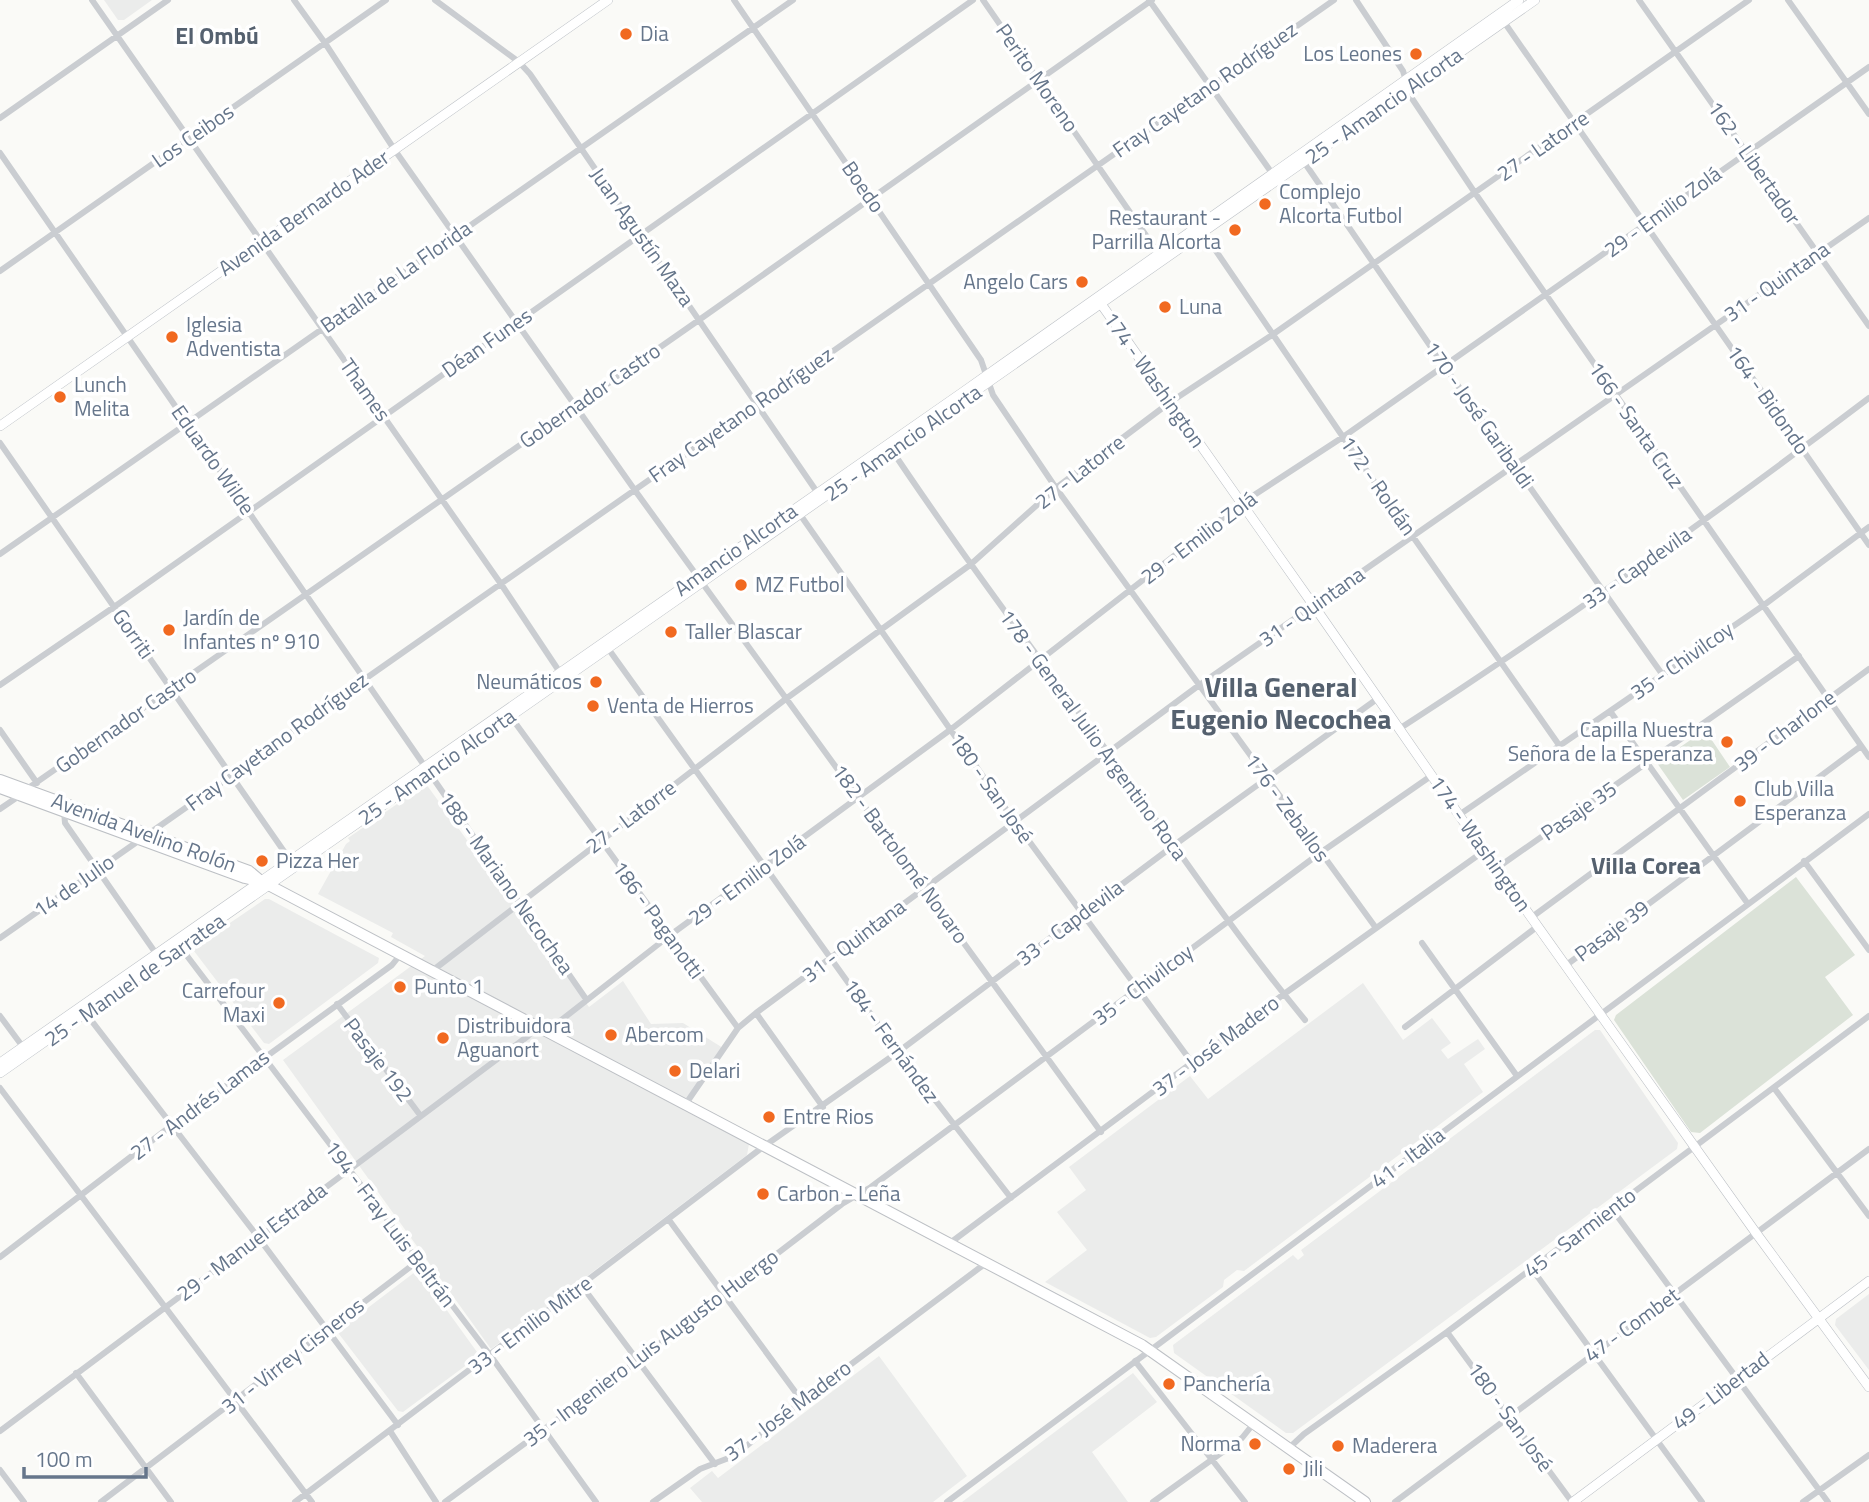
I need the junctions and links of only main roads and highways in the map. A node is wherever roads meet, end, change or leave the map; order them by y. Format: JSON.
{"nodes":[{"id":1,"x":608,"y":0,"type":"edge"},
{"id":2,"x":1519,"y":0,"type":"edge"},
{"id":3,"x":1535,"y":0,"type":"edge"},
{"id":4,"x":1501,"y":18,"type":"junction"},
{"id":5,"x":1301,"y":159,"type":"junction"},
{"id":6,"x":1098,"y":300,"type":"junction"},
{"id":7,"x":987,"y":380,"type":"joint"},
{"id":8,"x":0,"y":426,"type":"edge"},
{"id":9,"x":798,"y":511,"type":"joint"},
{"id":10,"x":427,"y":770,"type":"junction"},
{"id":11,"x":0,"y":780,"type":"edge"},
{"id":12,"x":0,"y":788,"type":"edge"},
{"id":13,"x":28,"y":789,"type":"junction"},
{"id":14,"x":144,"y":837,"type":"junction"},
{"id":15,"x":265,"y":883,"type":"junction"},
{"id":16,"x":158,"y":958,"type":"junction"},
{"id":17,"x":83,"y":1010,"type":"junction"},
{"id":18,"x":0,"y":1063,"type":"edge"},
{"id":19,"x":0,"y":1073,"type":"edge"},
{"id":20,"x":1869,"y":1281,"type":"edge"},
{"id":21,"x":1819,"y":1319,"type":"junction"},
{"id":22,"x":1869,"y":1387,"type":"edge"},
{"id":23,"x":1359,"y":1501,"type":"edge"},
{"id":24,"x":1573,"y":1502,"type":"edge"}],
"edges":[{"from":1,"to":8,"type":"main road","name":"Avenida Bernardo Ader"},
{"from":2,"to":4,"type":"main road"},
{"from":3,"to":4,"type":"main road","name":"25 - Amancio Alcorta"},
{"from":4,"to":5,"type":"main road","name":"25 - Amancio Alcorta"},
{"from":4,"to":5,"type":"main road"},
{"from":5,"to":6,"type":"main road","name":"25 - Amancio Alcorta"},
{"from":6,"to":7,"type":"main road","name":"25 - Amancio Alcorta"},
{"from":6,"to":21,"type":"main road","name":"174 - Washington"},
{"from":7,"to":9,"type":"main road","name":"Amancio Alcorta"},
{"from":9,"to":10,"type":"main road","name":"25 - Amancio Alcorta"},
{"from":10,"to":15,"type":"main road","name":"25 - Amancio Alcorta"},
{"from":10,"to":15,"type":"main road"},
{"from":11,"to":13,"type":"main road","name":"Avenida Avelino Rolón"},
{"from":12,"to":13,"type":"main road","name":"Avenida Avelino Rolón"},
{"from":13,"to":14,"type":"main road","name":"Avenida Avelino Rolón"},
{"from":13,"to":14,"type":"main road","name":"Avenida Avelino Rolón"},
{"from":14,"to":15,"type":"main road","name":"Avenida Avelino Rolón"},
{"from":15,"to":16,"type":"main road"},
{"from":15,"to":16,"type":"main road","name":"25 - Manuel de Sarratea"},
{"from":15,"to":23,"type":"main road","name":"Avenida Avelino Rolón"},
{"from":16,"to":17,"type":"main road"},
{"from":17,"to":18,"type":"main road"},
{"from":17,"to":19,"type":"main road","name":"25 - Manuel de Sarratea"},
{"from":20,"to":21,"type":"main road","name":"49 - Libertad"},
{"from":21,"to":22,"type":"main road","name":"174 - Washington"},
{"from":21,"to":24,"type":"main road","name":"49 - Libertad"}]}
